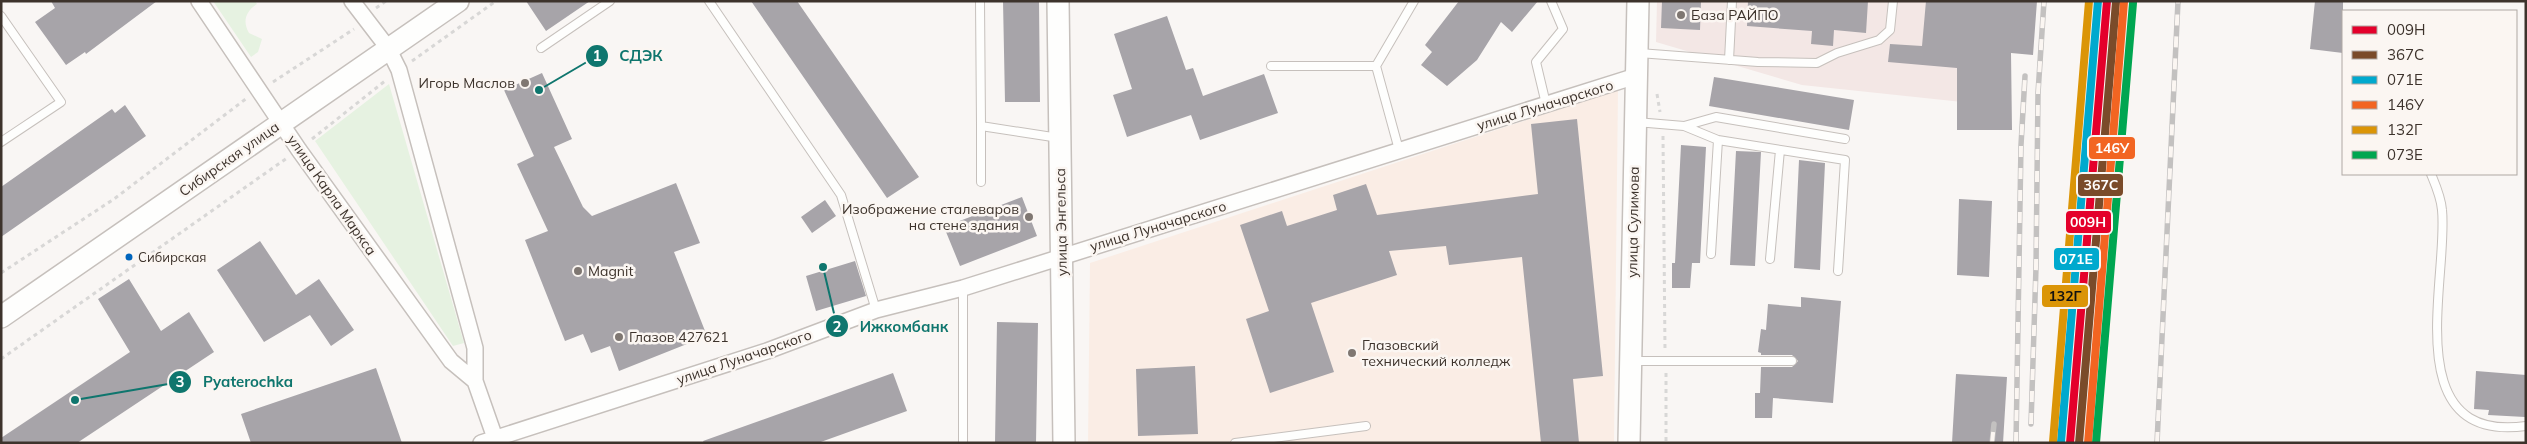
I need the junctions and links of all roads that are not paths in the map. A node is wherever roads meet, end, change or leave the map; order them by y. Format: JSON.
{"nodes":[{"id":1,"x":199,"y":1,"type":"edge"},
{"id":2,"x":352,"y":1,"type":"edge"},
{"id":3,"x":458,"y":1,"type":"edge"},
{"id":4,"x":610,"y":1,"type":"edge"},
{"id":5,"x":709,"y":1,"type":"edge"},
{"id":6,"x":980,"y":1,"type":"edge"},
{"id":7,"x":1058,"y":1,"type":"edge"},
{"id":8,"x":1414,"y":1,"type":"edge"},
{"id":9,"x":1551,"y":1,"type":"edge"},
{"id":10,"x":1638,"y":1,"type":"edge"},
{"id":11,"x":1732,"y":1,"type":"edge"},
{"id":12,"x":1893,"y":1,"type":"edge"},
{"id":13,"x":1,"y":16,"type":"edge"},
{"id":14,"x":388,"y":48,"type":"junction"},
{"id":15,"x":541,"y":48,"type":"dead end"},
{"id":16,"x":1637,"y":53,"type":"junction"},
{"id":17,"x":1729,"y":60,"type":"junction"},
{"id":18,"x":1271,"y":66,"type":"dead end"},
{"id":19,"x":1376,"y":66,"type":"junction"},
{"id":20,"x":1636,"y":76,"type":"junction"},
{"id":21,"x":1546,"y":104,"type":"junction"},
{"id":22,"x":282,"y":122,"type":"junction"},
{"id":23,"x":1636,"y":122,"type":"junction"},
{"id":24,"x":982,"y":126,"type":"junction"},
{"id":25,"x":1684,"y":126,"type":"junction"},
{"id":26,"x":1059,"y":138,"type":"junction"},
{"id":27,"x":1845,"y":139,"type":"dead end"},
{"id":28,"x":1718,"y":140,"type":"junction"},
{"id":29,"x":1,"y":142,"type":"edge"},
{"id":30,"x":1399,"y":150,"type":"junction"},
{"id":31,"x":1780,"y":150,"type":"junction"},
{"id":32,"x":2431,"y":175,"type":"edge"},
{"id":33,"x":981,"y":182,"type":"dead end"},
{"id":34,"x":1711,"y":254,"type":"dead end"},
{"id":35,"x":1062,"y":256,"type":"junction"},
{"id":36,"x":1770,"y":259,"type":"dead end"},
{"id":37,"x":1838,"y":272,"type":"dead end"},
{"id":38,"x":963,"y":288,"type":"junction"},
{"id":39,"x":876,"y":310,"type":"junction"},
{"id":40,"x":1,"y":317,"type":"edge"},
{"id":41,"x":1630,"y":361,"type":"junction"},
{"id":42,"x":1792,"y":361,"type":"dead end"},
{"id":43,"x":474,"y":381,"type":"junction"},
{"id":44,"x":1366,"y":426,"type":"dead end"},
{"id":45,"x":2526,"y":426,"type":"edge"},
{"id":46,"x":488,"y":440,"type":"edge"},
{"id":47,"x":963,"y":443,"type":"edge"},
{"id":48,"x":1064,"y":443,"type":"edge"},
{"id":49,"x":1235,"y":443,"type":"edge"},
{"id":50,"x":1629,"y":443,"type":"edge"}],
"edges":[{"from":1,"to":22,"type":"street","name":"улица Карла Маркса"},
{"from":2,"to":14,"type":"street","name":"улица Карла Маркса"},
{"from":3,"to":14,"type":"main road","name":"Сибирская улица"},
{"from":4,"to":15,"type":"lane"},
{"from":5,"to":39,"type":"lane"},
{"from":6,"to":24,"type":"lane"},
{"from":7,"to":26,"type":"main road","name":"улица Энгельса"},
{"from":8,"to":19,"type":"lane"},
{"from":9,"to":21,"type":"lane"},
{"from":10,"to":16,"type":"main road","name":"улица Сулимова"},
{"from":11,"to":17,"type":"lane"},
{"from":12,"to":17,"type":"lane"},
{"from":13,"to":29,"type":"lane"},
{"from":14,"to":22,"type":"main road","name":"Сибирская улица"},
{"from":14,"to":43,"type":"street","name":"улица Карла Маркса"},
{"from":16,"to":17,"type":"lane"},
{"from":16,"to":20,"type":"main road","name":"улица Сулимова"},
{"from":18,"to":19,"type":"lane"},
{"from":19,"to":30,"type":"lane"},
{"from":20,"to":21,"type":"street","name":"улица Луначарского"},
{"from":20,"to":23,"type":"main road","name":"улица Сулимова"},
{"from":21,"to":30,"type":"street","name":"улица Луначарского"},
{"from":22,"to":40,"type":"main road","name":"Сибирская улица"},
{"from":22,"to":43,"type":"street","name":"улица Карла Маркса"},
{"from":23,"to":25,"type":"lane"},
{"from":23,"to":41,"type":"main road","name":"улица Сулимова"},
{"from":24,"to":26,"type":"lane"},
{"from":24,"to":33,"type":"lane"},
{"from":25,"to":27,"type":"lane"},
{"from":25,"to":28,"type":"lane"},
{"from":26,"to":35,"type":"main road","name":"улица Энгельса"},
{"from":28,"to":31,"type":"lane"},
{"from":28,"to":34,"type":"lane"},
{"from":30,"to":35,"type":"street","name":"улица Луначарского"},
{"from":31,"to":36,"type":"lane"},
{"from":31,"to":37,"type":"lane"},
{"from":32,"to":45,"type":"lane"},
{"from":35,"to":38,"type":"street","name":"улица Луначарского"},
{"from":35,"to":48,"type":"main road","name":"улица Энгельса"},
{"from":38,"to":39,"type":"street","name":"улица Луначарского"},
{"from":38,"to":47,"type":"lane"},
{"from":39,"to":46,"type":"street","name":"улица Луначарского"},
{"from":41,"to":42,"type":"lane"},
{"from":41,"to":50,"type":"main road","name":"улица Сулимова"},
{"from":43,"to":46,"type":"street","name":"улица Карла Маркса"},
{"from":44,"to":49,"type":"lane"}]}
